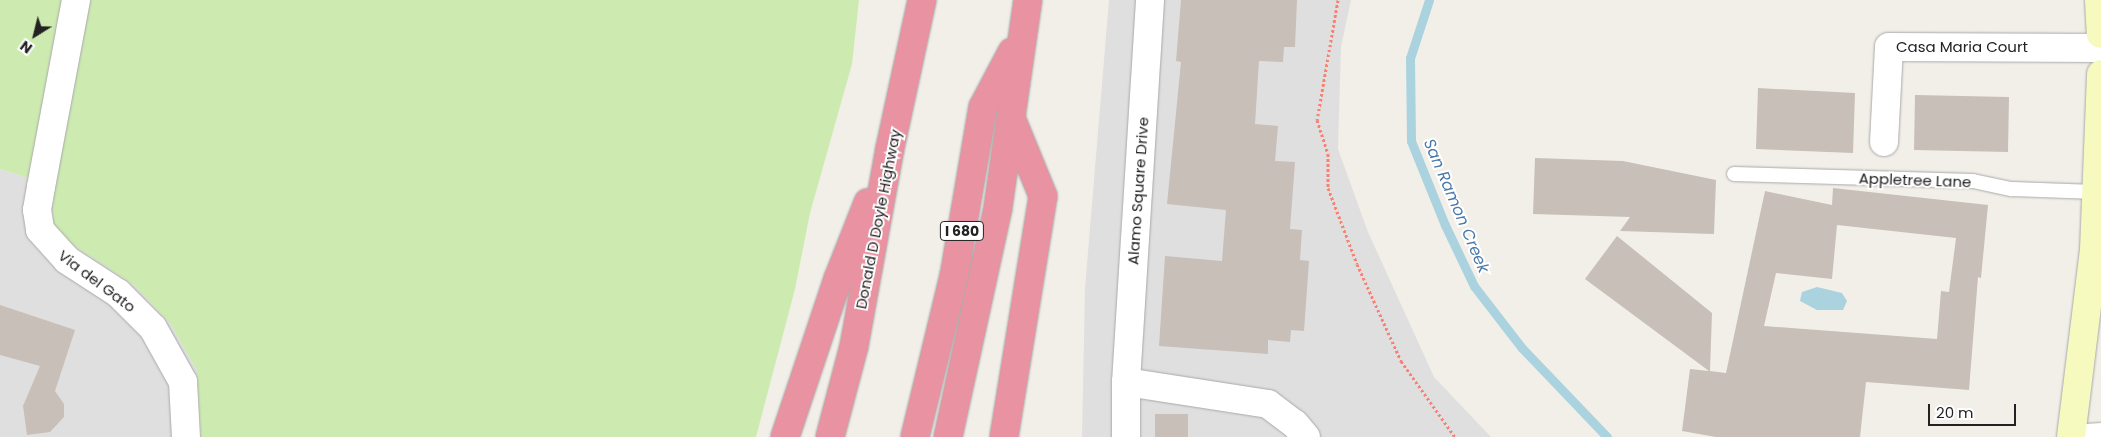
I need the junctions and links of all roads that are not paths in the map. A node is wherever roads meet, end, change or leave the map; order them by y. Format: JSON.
{"nodes":[{"id":1,"x":76,"y":0,"type":"edge"},
{"id":2,"x":922,"y":0,"type":"edge"},
{"id":3,"x":1028,"y":0,"type":"edge"},
{"id":4,"x":1150,"y":0,"type":"edge"},
{"id":5,"x":2099,"y":0,"type":"edge"},
{"id":6,"x":1023,"y":31,"type":"junction"},
{"id":7,"x":2101,"y":34,"type":"edge"},
{"id":8,"x":2101,"y":48,"type":"edge"},
{"id":9,"x":2101,"y":74,"type":"edge"},
{"id":10,"x":1010,"y":115,"type":"junction"},
{"id":11,"x":1884,"y":142,"type":"dead end"},
{"id":12,"x":890,"y":148,"type":"junction"},
{"id":13,"x":1734,"y":174,"type":"dead end"},
{"id":14,"x":2096,"y":192,"type":"junction"},
{"id":15,"x":2097,"y":250,"type":"edge"},
{"id":16,"x":1126,"y":382,"type":"junction"},
{"id":17,"x":2101,"y":430,"type":"edge"},
{"id":18,"x":2071,"y":435,"type":"edge"},
{"id":19,"x":186,"y":437,"type":"edge"},
{"id":20,"x":785,"y":437,"type":"edge"},
{"id":21,"x":830,"y":437,"type":"edge"},
{"id":22,"x":915,"y":437,"type":"edge"},
{"id":23,"x":948,"y":437,"type":"edge"},
{"id":24,"x":1004,"y":437,"type":"edge"},
{"id":25,"x":1126,"y":437,"type":"edge"},
{"id":26,"x":1306,"y":437,"type":"edge"}],
"edges":[{"from":1,"to":19,"type":"street","name":"Via del Gato"},
{"from":2,"to":12,"type":"highway","name":"Donald D Doyle Highway"},
{"from":3,"to":6,"type":"highway","number":"I 680"},
{"from":4,"to":16,"type":"street","name":"Alamo Square Drive"},
{"from":5,"to":7,"type":"main road"},
{"from":6,"to":10,"type":"highway","number":"I 680"},
{"from":6,"to":22,"type":"highway","number":"I 680"},
{"from":8,"to":11,"type":"street","name":"Casa Maria Court"},
{"from":9,"to":14,"type":"main road"},
{"from":10,"to":23,"type":"highway","number":"I 680"},
{"from":10,"to":24,"type":"highway"},
{"from":12,"to":20,"type":"highway"},
{"from":12,"to":21,"type":"highway","name":"Donald D Doyle Highway"},
{"from":13,"to":14,"type":"lane","name":"Appletree Lane"},
{"from":14,"to":15,"type":"main road"},
{"from":15,"to":18,"type":"main road"},
{"from":16,"to":25,"type":"street","name":"Alamo Square Drive"},
{"from":16,"to":26,"type":"street"},
{"from":17,"to":18,"type":"lane"}]}
